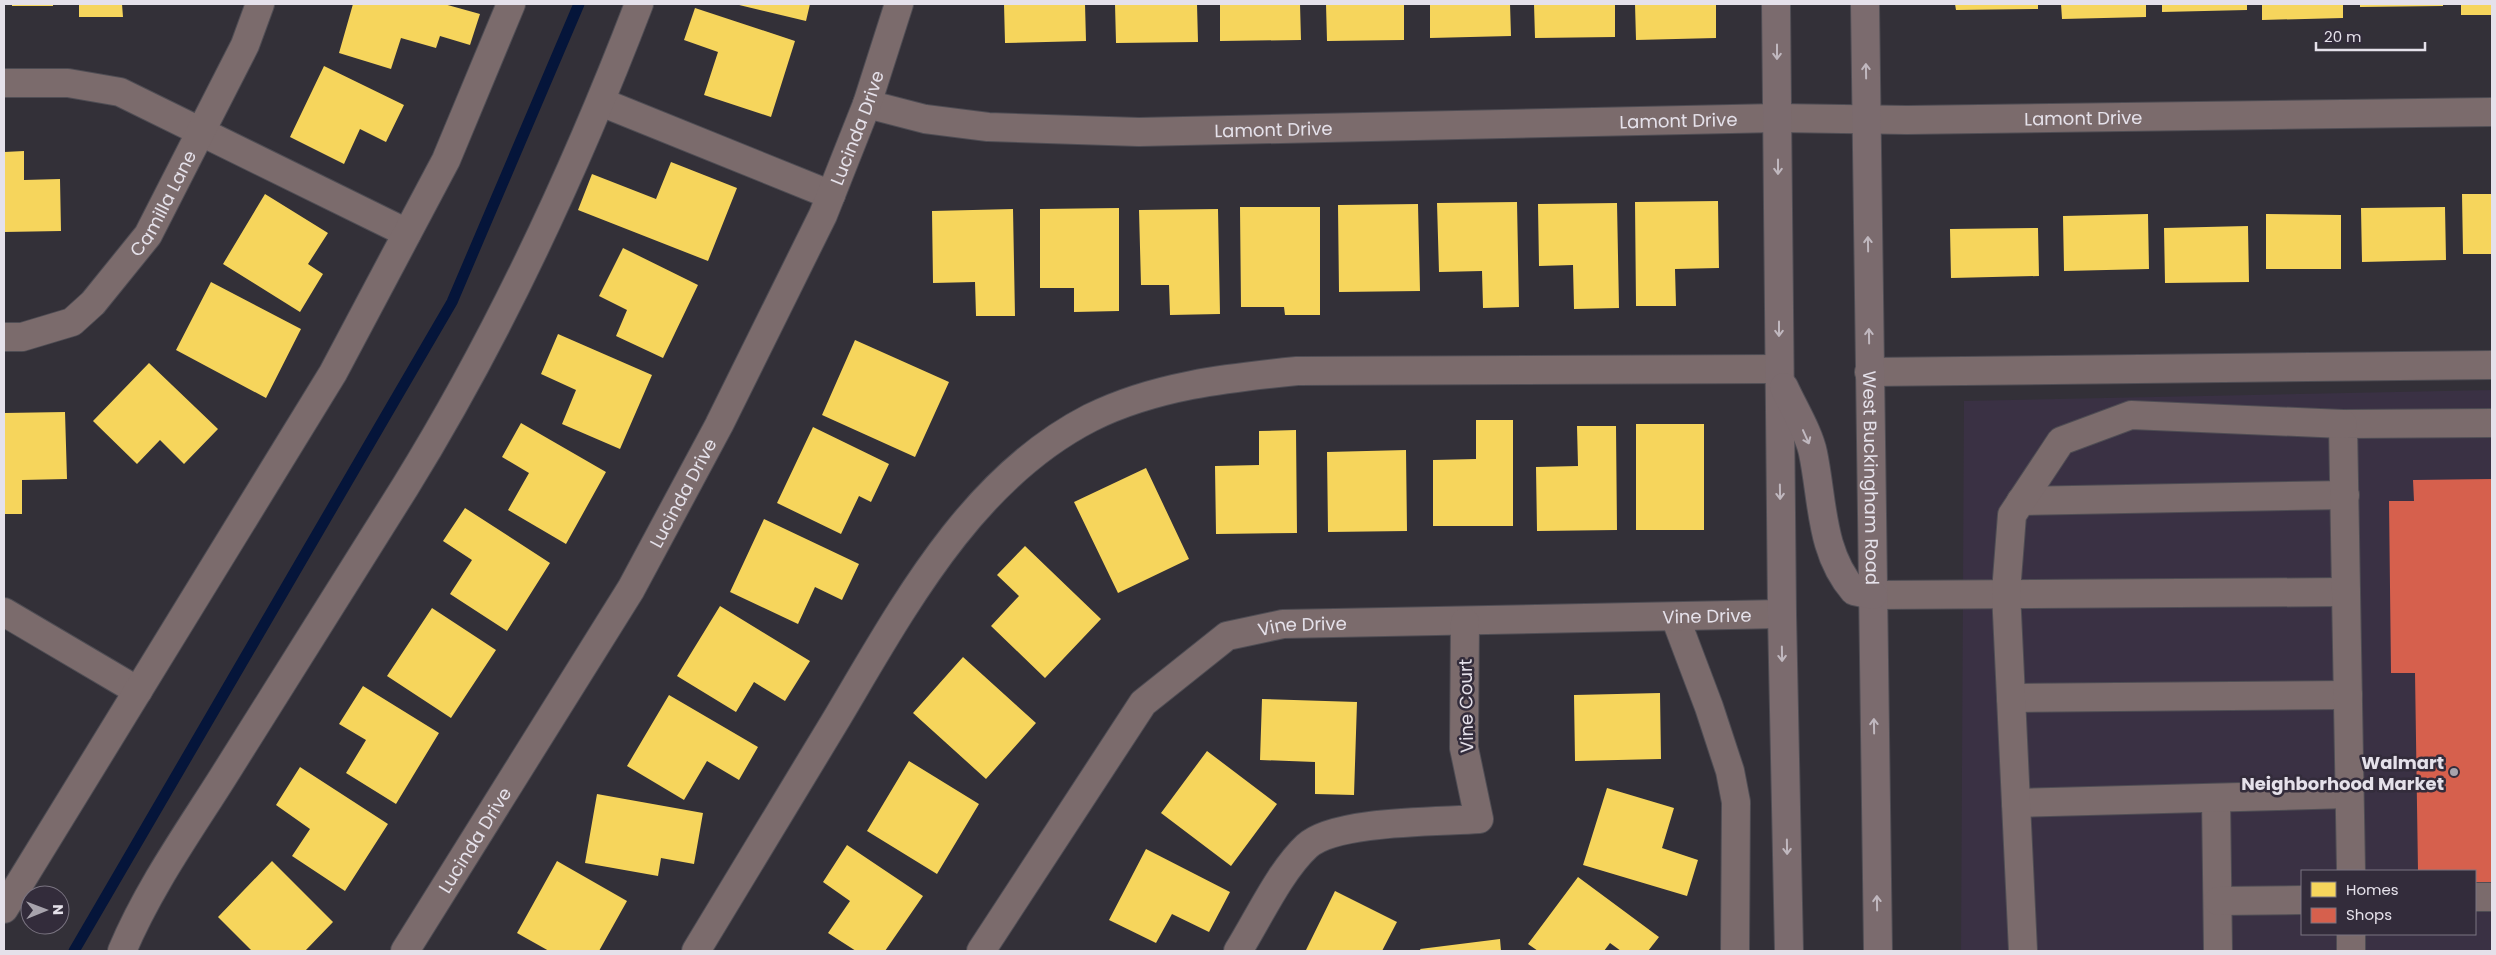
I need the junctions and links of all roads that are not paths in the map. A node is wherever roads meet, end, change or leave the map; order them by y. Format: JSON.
{"nodes":[{"id":1,"x":260,"y":4,"type":"edge"},
{"id":2,"x":511,"y":4,"type":"edge"},
{"id":3,"x":639,"y":4,"type":"edge"},
{"id":4,"x":899,"y":4,"type":"edge"},
{"id":5,"x":1776,"y":4,"type":"edge"},
{"id":6,"x":1865,"y":4,"type":"edge"},
{"id":7,"x":4,"y":83,"type":"edge"},
{"id":8,"x":602,"y":102,"type":"junction"},
{"id":9,"x":867,"y":104,"type":"junction"},
{"id":10,"x":2492,"y":112,"type":"edge"},
{"id":11,"x":1777,"y":118,"type":"junction"},
{"id":12,"x":1867,"y":120,"type":"junction"},
{"id":13,"x":201,"y":130,"type":"junction"},
{"id":14,"x":831,"y":194,"type":"junction"},
{"id":15,"x":407,"y":232,"type":"junction"},
{"id":16,"x":4,"y":337,"type":"edge"},
{"id":17,"x":2492,"y":364,"type":"edge"},
{"id":18,"x":1869,"y":372,"type":"junction"},
{"id":19,"x":1779,"y":373,"type":"junction"},
{"id":20,"x":2492,"y":423,"type":"edge"},
{"id":21,"x":2343,"y":424,"type":"junction"},
{"id":22,"x":2344,"y":495,"type":"junction"},
{"id":23,"x":2021,"y":501,"type":"junction"},
{"id":24,"x":2006,"y":592,"type":"junction"},
{"id":25,"x":2346,"y":592,"type":"junction"},
{"id":26,"x":1873,"y":595,"type":"junction"},
{"id":27,"x":4,"y":612,"type":"edge"},
{"id":28,"x":1782,"y":614,"type":"junction"},
{"id":29,"x":1675,"y":616,"type":"junction"},
{"id":30,"x":1465,"y":622,"type":"junction"},
{"id":31,"x":138,"y":691,"type":"junction"},
{"id":32,"x":2348,"y":695,"type":"junction"},
{"id":33,"x":2010,"y":698,"type":"junction"},
{"id":34,"x":2349,"y":794,"type":"junction"},
{"id":35,"x":2216,"y":798,"type":"junction"},
{"id":36,"x":2016,"y":803,"type":"junction"},
{"id":37,"x":2350,"y":870,"type":"edge"},
{"id":38,"x":2476,"y":897,"type":"edge"},
{"id":39,"x":2492,"y":897,"type":"edge"},
{"id":40,"x":2301,"y":900,"type":"edge"},
{"id":41,"x":2218,"y":901,"type":"junction"},
{"id":42,"x":4,"y":909,"type":"edge"},
{"id":43,"x":2351,"y":935,"type":"edge"},
{"id":44,"x":122,"y":951,"type":"edge"},
{"id":45,"x":405,"y":951,"type":"edge"},
{"id":46,"x":696,"y":951,"type":"edge"},
{"id":47,"x":981,"y":951,"type":"edge"},
{"id":48,"x":1238,"y":951,"type":"edge"},
{"id":49,"x":1735,"y":951,"type":"edge"},
{"id":50,"x":1789,"y":951,"type":"edge"},
{"id":51,"x":1878,"y":951,"type":"edge"},
{"id":52,"x":2023,"y":951,"type":"edge"},
{"id":53,"x":2218,"y":951,"type":"edge"},
{"id":54,"x":2351,"y":951,"type":"edge"}],
"edges":[{"from":1,"to":13,"type":"street","name":"Camilla Lane"},
{"from":2,"to":15,"type":"street"},
{"from":3,"to":8,"type":"street"},
{"from":4,"to":9,"type":"street","name":"Lucinda Drive"},
{"from":5,"to":11,"type":"main road","one_way":true},
{"from":12,"to":6,"type":"main road","name":"West Buckingham Road","one_way":true},
{"from":7,"to":13,"type":"street"},
{"from":8,"to":14,"type":"street"},
{"from":8,"to":44,"type":"street"},
{"from":9,"to":11,"type":"street","name":"Lamont Drive"},
{"from":9,"to":14,"type":"street","name":"Lucinda Drive"},
{"from":10,"to":12,"type":"street","name":"Lamont Drive"},
{"from":11,"to":12,"type":"street","name":"Lamont Drive"},
{"from":11,"to":19,"type":"main road","one_way":true},
{"from":18,"to":12,"type":"main road","name":"West Buckingham Road","one_way":true},
{"from":13,"to":15,"type":"street"},
{"from":13,"to":16,"type":"street","name":"Camilla Lane"},
{"from":14,"to":45,"type":"street","name":"Lucinda Drive"},
{"from":15,"to":31,"type":"street"},
{"from":17,"to":18,"type":"street"},
{"from":18,"to":26,"type":"main road","name":"West Buckingham Road"},
{"from":19,"to":26,"type":"main road","one_way":true},
{"from":19,"to":28,"type":"main road","one_way":true},
{"from":19,"to":46,"type":"street"},
{"from":20,"to":21,"type":"street"},
{"from":21,"to":22,"type":"street"},
{"from":21,"to":23,"type":"street"},
{"from":22,"to":23,"type":"street"},
{"from":22,"to":25,"type":"street"},
{"from":23,"to":24,"type":"street"},
{"from":24,"to":25,"type":"street"},
{"from":24,"to":26,"type":"street"},
{"from":24,"to":33,"type":"street"},
{"from":25,"to":32,"type":"street"},
{"from":51,"to":26,"type":"main road","name":"West Buckingham Road","one_way":true},
{"from":27,"to":31,"type":"street"},
{"from":28,"to":29,"type":"street","name":"Vine Drive"},
{"from":28,"to":50,"type":"main road","one_way":true},
{"from":29,"to":30,"type":"street","name":"Vine Drive"},
{"from":29,"to":49,"type":"street"},
{"from":30,"to":47,"type":"street","name":"Vine Drive"},
{"from":30,"to":48,"type":"street","name":"Vine Court"},
{"from":31,"to":42,"type":"street"},
{"from":32,"to":33,"type":"street"},
{"from":32,"to":34,"type":"street"},
{"from":33,"to":36,"type":"street"},
{"from":34,"to":35,"type":"street"},
{"from":34,"to":37,"type":"street"},
{"from":35,"to":36,"type":"street"},
{"from":35,"to":41,"type":"street"},
{"from":36,"to":52,"type":"street"},
{"from":38,"to":39,"type":"street"},
{"from":40,"to":41,"type":"street"},
{"from":41,"to":53,"type":"street"},
{"from":43,"to":54,"type":"street"}]}
